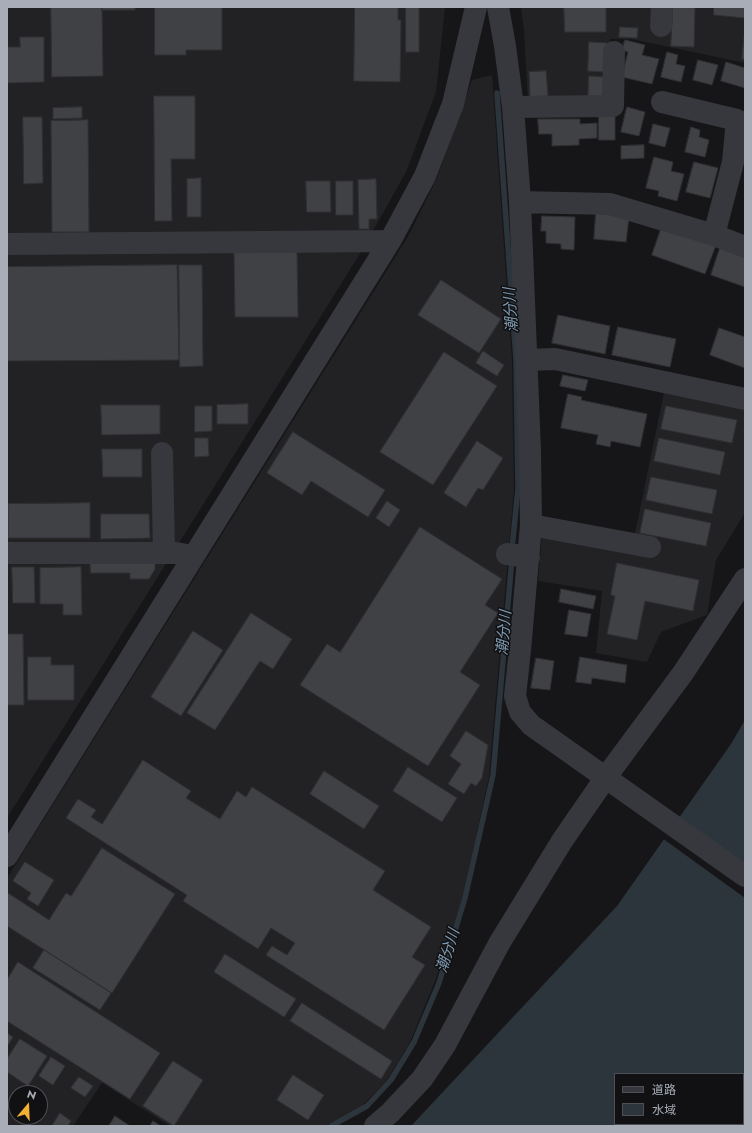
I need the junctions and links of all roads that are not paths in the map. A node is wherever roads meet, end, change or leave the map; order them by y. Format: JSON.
{"nodes":[{"id":1,"x":476,"y":7,"type":"edge"},
{"id":2,"x":498,"y":7,"type":"edge"},
{"id":3,"x":614,"y":52,"type":"dead end"},
{"id":4,"x":662,"y":102,"type":"dead end"},
{"id":5,"x":513,"y":108,"type":"junction"},
{"id":6,"x":520,"y":202,"type":"junction"},
{"id":7,"x":714,"y":235,"type":"junction"},
{"id":8,"x":390,"y":241,"type":"junction"},
{"id":9,"x":7,"y":244,"type":"edge"},
{"id":10,"x":745,"y":246,"type":"edge"},
{"id":11,"x":527,"y":360,"type":"junction"},
{"id":12,"x":745,"y":399,"type":"edge"},
{"id":13,"x":162,"y":453,"type":"dead end"},
{"id":14,"x":531,"y":525,"type":"junction"},
{"id":15,"x":650,"y":547,"type":"dead end"},
{"id":16,"x":7,"y":553,"type":"edge"},
{"id":17,"x":164,"y":553,"type":"junction"},
{"id":18,"x":193,"y":556,"type":"junction"},
{"id":19,"x":745,"y":579,"type":"edge"},
{"id":20,"x":612,"y":781,"type":"junction"},
{"id":21,"x":7,"y":856,"type":"edge"},
{"id":22,"x":745,"y":876,"type":"edge"},
{"id":23,"x":374,"y":1126,"type":"edge"}],
"edges":[{"from":1,"to":8,"type":"street"},
{"from":2,"to":5,"type":"street"},
{"from":3,"to":5,"type":"street"},
{"from":4,"to":7,"type":"street"},
{"from":5,"to":6,"type":"street"},
{"from":6,"to":7,"type":"street"},
{"from":6,"to":11,"type":"street"},
{"from":7,"to":10,"type":"street"},
{"from":8,"to":9,"type":"street"},
{"from":8,"to":18,"type":"street"},
{"from":11,"to":12,"type":"street"},
{"from":11,"to":14,"type":"street"},
{"from":13,"to":17,"type":"street"},
{"from":14,"to":15,"type":"street"},
{"from":14,"to":20,"type":"street"},
{"from":16,"to":17,"type":"street"},
{"from":17,"to":18,"type":"street"},
{"from":18,"to":21,"type":"street"},
{"from":19,"to":20,"type":"street"},
{"from":20,"to":22,"type":"street"},
{"from":20,"to":23,"type":"street"}]}
